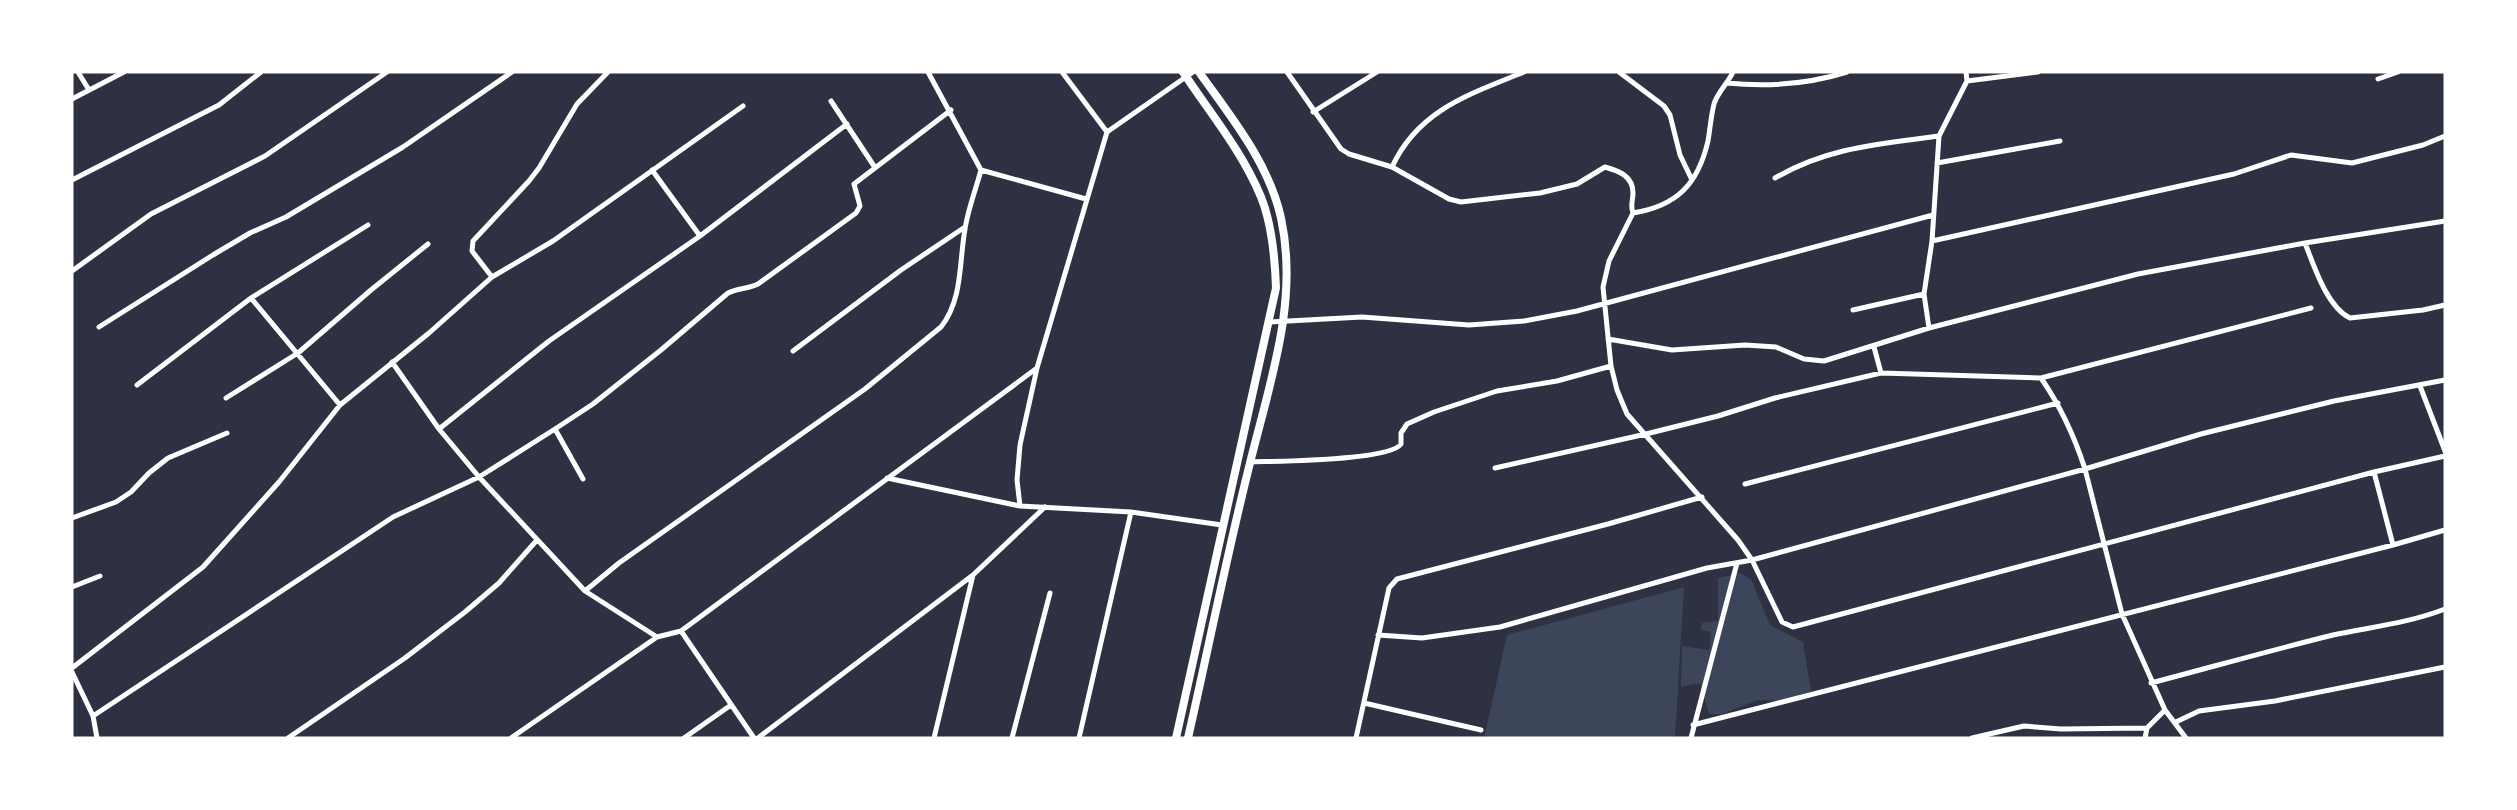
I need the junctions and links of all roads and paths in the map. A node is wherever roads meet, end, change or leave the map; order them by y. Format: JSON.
{"nodes":[{"id":1,"x":78,"y":72,"type":"edge"},
{"id":2,"x":123,"y":72,"type":"edge"},
{"id":3,"x":261,"y":72,"type":"edge"},
{"id":4,"x":387,"y":72,"type":"edge"},
{"id":5,"x":512,"y":72,"type":"edge"},
{"id":6,"x":608,"y":72,"type":"edge"},
{"id":7,"x":928,"y":72,"type":"edge"},
{"id":8,"x":1062,"y":72,"type":"edge"},
{"id":9,"x":1199,"y":72,"type":"edge"},
{"id":10,"x":1287,"y":72,"type":"edge"},
{"id":11,"x":1377,"y":72,"type":"edge"},
{"id":12,"x":1524,"y":72,"type":"edge"},
{"id":13,"x":1619,"y":72,"type":"edge"},
{"id":14,"x":1733,"y":72,"type":"edge"},
{"id":15,"x":1847,"y":72,"type":"edge"},
{"id":16,"x":1966,"y":72,"type":"edge"},
{"id":17,"x":2037,"y":72,"type":"edge"},
{"id":18,"x":2398,"y":72,"type":"edge"},
{"id":19,"x":1187,"y":74,"type":"edge"},
{"id":20,"x":2378,"y":79,"type":"dead end"},
{"id":21,"x":1967,"y":81,"type":"junction"},
{"id":22,"x":1727,"y":83,"type":"junction"},
{"id":23,"x":89,"y":90,"type":"junction"},
{"id":24,"x":72,"y":99,"type":"edge"},
{"id":25,"x":831,"y":101,"type":"dead end"},
{"id":26,"x":743,"y":106,"type":"dead end"},
{"id":27,"x":951,"y":110,"type":"junction"},
{"id":28,"x":1313,"y":112,"type":"junction"},
{"id":29,"x":847,"y":124,"type":"junction"},
{"id":30,"x":1107,"y":132,"type":"junction"},
{"id":31,"x":1940,"y":136,"type":"junction"},
{"id":32,"x":2445,"y":136,"type":"edge"},
{"id":33,"x":2060,"y":141,"type":"dead end"},
{"id":34,"x":1937,"y":163,"type":"junction"},
{"id":35,"x":874,"y":166,"type":"junction"},
{"id":36,"x":1392,"y":167,"type":"junction"},
{"id":37,"x":652,"y":170,"type":"junction"},
{"id":38,"x":981,"y":170,"type":"junction"},
{"id":39,"x":1775,"y":178,"type":"dead end"},
{"id":40,"x":72,"y":180,"type":"edge"},
{"id":41,"x":1692,"y":180,"type":"junction"},
{"id":42,"x":1086,"y":199,"type":"junction"},
{"id":43,"x":1633,"y":213,"type":"junction"},
{"id":44,"x":1933,"y":215,"type":"junction"},
{"id":45,"x":2445,"y":221,"type":"edge"},
{"id":46,"x":368,"y":225,"type":"dead end"},
{"id":47,"x":965,"y":227,"type":"junction"},
{"id":48,"x":700,"y":236,"type":"junction"},
{"id":49,"x":1932,"y":241,"type":"junction"},
{"id":50,"x":2305,"y":243,"type":"junction"},
{"id":51,"x":428,"y":244,"type":"dead end"},
{"id":52,"x":72,"y":271,"type":"edge"},
{"id":53,"x":492,"y":277,"type":"junction"},
{"id":54,"x":1924,"y":294,"type":"junction"},
{"id":55,"x":251,"y":298,"type":"junction"},
{"id":56,"x":1604,"y":304,"type":"junction"},
{"id":57,"x":2445,"y":305,"type":"edge"},
{"id":58,"x":2311,"y":308,"type":"dead end"},
{"id":59,"x":1853,"y":310,"type":"dead end"},
{"id":60,"x":1270,"y":322,"type":"junction"},
{"id":61,"x":1284,"y":322,"type":"junction"},
{"id":62,"x":99,"y":327,"type":"dead end"},
{"id":63,"x":1929,"y":328,"type":"junction"},
{"id":64,"x":1608,"y":339,"type":"junction"},
{"id":65,"x":1874,"y":347,"type":"junction"},
{"id":66,"x":793,"y":351,"type":"dead end"},
{"id":67,"x":298,"y":353,"type":"junction"},
{"id":68,"x":392,"y":363,"type":"junction"},
{"id":69,"x":1611,"y":366,"type":"junction"},
{"id":70,"x":1037,"y":368,"type":"junction"},
{"id":71,"x":1881,"y":373,"type":"junction"},
{"id":72,"x":2041,"y":378,"type":"junction"},
{"id":73,"x":2445,"y":380,"type":"edge"},
{"id":74,"x":137,"y":385,"type":"dead end"},
{"id":75,"x":2420,"y":386,"type":"junction"},
{"id":76,"x":226,"y":398,"type":"dead end"},
{"id":77,"x":2058,"y":403,"type":"junction"},
{"id":78,"x":340,"y":405,"type":"junction"},
{"id":79,"x":439,"y":429,"type":"junction"},
{"id":80,"x":555,"y":429,"type":"junction"},
{"id":81,"x":227,"y":433,"type":"dead end"},
{"id":82,"x":1646,"y":434,"type":"junction"},
{"id":83,"x":2445,"y":451,"type":"edge"},
{"id":84,"x":2445,"y":456,"type":"edge"},
{"id":85,"x":1250,"y":462,"type":"junction"},
{"id":86,"x":1495,"y":468,"type":"dead end"},
{"id":87,"x":2085,"y":469,"type":"junction"},
{"id":88,"x":2374,"y":472,"type":"junction"},
{"id":89,"x":479,"y":477,"type":"junction"},
{"id":90,"x":887,"y":478,"type":"junction"},
{"id":91,"x":583,"y":479,"type":"dead end"},
{"id":92,"x":1745,"y":484,"type":"dead end"},
{"id":93,"x":1702,"y":497,"type":"junction"},
{"id":94,"x":1020,"y":506,"type":"junction"},
{"id":95,"x":1045,"y":507,"type":"junction"},
{"id":96,"x":1131,"y":512,"type":"junction"},
{"id":97,"x":72,"y":518,"type":"edge"},
{"id":98,"x":1222,"y":525,"type":"junction"},
{"id":99,"x":2445,"y":530,"type":"edge"},
{"id":100,"x":537,"y":540,"type":"junction"},
{"id":101,"x":2103,"y":544,"type":"junction"},
{"id":102,"x":2392,"y":545,"type":"junction"},
{"id":103,"x":1752,"y":560,"type":"junction"},
{"id":104,"x":1737,"y":563,"type":"junction"},
{"id":105,"x":973,"y":575,"type":"junction"},
{"id":106,"x":100,"y":576,"type":"dead end"},
{"id":107,"x":72,"y":587,"type":"edge"},
{"id":108,"x":585,"y":591,"type":"junction"},
{"id":109,"x":1050,"y":593,"type":"dead end"},
{"id":110,"x":2445,"y":609,"type":"edge"},
{"id":111,"x":2122,"y":614,"type":"junction"},
{"id":112,"x":681,"y":631,"type":"junction"},
{"id":113,"x":1378,"y":635,"type":"junction"},
{"id":114,"x":657,"y":637,"type":"junction"},
{"id":115,"x":2445,"y":667,"type":"edge"},
{"id":116,"x":72,"y":670,"type":"edge"},
{"id":117,"x":74,"y":684,"type":"edge"},
{"id":118,"x":2151,"y":684,"type":"junction"},
{"id":119,"x":1364,"y":703,"type":"junction"},
{"id":120,"x":731,"y":705,"type":"junction"},
{"id":121,"x":2165,"y":710,"type":"junction"},
{"id":122,"x":93,"y":716,"type":"junction"},
{"id":123,"x":2176,"y":722,"type":"junction"},
{"id":124,"x":1693,"y":725,"type":"junction"},
{"id":125,"x":2147,"y":728,"type":"junction"},
{"id":126,"x":1481,"y":730,"type":"dead end"},
{"id":127,"x":97,"y":738,"type":"edge"},
{"id":128,"x":288,"y":738,"type":"edge"},
{"id":129,"x":511,"y":738,"type":"edge"},
{"id":130,"x":684,"y":738,"type":"edge"},
{"id":131,"x":756,"y":738,"type":"edge"},
{"id":132,"x":934,"y":738,"type":"edge"},
{"id":133,"x":1012,"y":738,"type":"edge"},
{"id":134,"x":1079,"y":738,"type":"edge"},
{"id":135,"x":1176,"y":738,"type":"edge"},
{"id":136,"x":1188,"y":738,"type":"edge"},
{"id":137,"x":1356,"y":738,"type":"edge"},
{"id":138,"x":1691,"y":738,"type":"edge"},
{"id":139,"x":1972,"y":738,"type":"edge"},
{"id":140,"x":2145,"y":738,"type":"edge"},
{"id":141,"x":2186,"y":738,"type":"edge"}],
"edges":[{"from":1,"to":23,"type":"street"},
{"from":2,"to":23,"type":"street"},
{"from":3,"to":40,"type":"street"},
{"from":4,"to":52,"type":"street"},
{"from":5,"to":62,"type":"street"},
{"from":6,"to":53,"type":"street"},
{"from":7,"to":27,"type":"street"},
{"from":8,"to":30,"type":"street"},
{"from":9,"to":61,"type":"main road"},
{"from":10,"to":28,"type":"street"},
{"from":11,"to":28,"type":"street"},
{"from":12,"to":36,"type":"street"},
{"from":13,"to":41,"type":"street"},
{"from":14,"to":22,"type":"street"},
{"from":15,"to":22,"type":"street"},
{"from":16,"to":21,"type":"street"},
{"from":17,"to":21,"type":"street"},
{"from":18,"to":20,"type":"street"},
{"from":19,"to":30,"type":"street"},
{"from":19,"to":60,"type":"main road"},
{"from":21,"to":31,"type":"street"},
{"from":22,"to":41,"type":"street"},
{"from":23,"to":24,"type":"street"},
{"from":25,"to":29,"type":"street"},
{"from":26,"to":37,"type":"street"},
{"from":27,"to":35,"type":"street"},
{"from":27,"to":38,"type":"street"},
{"from":28,"to":36,"type":"street"},
{"from":29,"to":35,"type":"street"},
{"from":29,"to":48,"type":"street"},
{"from":30,"to":42,"type":"street"},
{"from":31,"to":34,"type":"street"},
{"from":31,"to":39,"type":"street"},
{"from":32,"to":49,"type":"street"},
{"from":33,"to":34,"type":"street"},
{"from":34,"to":44,"type":"street"},
{"from":35,"to":80,"type":"street"},
{"from":36,"to":43,"type":"street"},
{"from":37,"to":48,"type":"street"},
{"from":37,"to":53,"type":"street"},
{"from":38,"to":42,"type":"street"},
{"from":38,"to":47,"type":"street"},
{"from":41,"to":43,"type":"street"},
{"from":42,"to":70,"type":"street"},
{"from":43,"to":56,"type":"street"},
{"from":44,"to":49,"type":"street"},
{"from":44,"to":56,"type":"street"},
{"from":45,"to":50,"type":"street"},
{"from":46,"to":55,"type":"street"},
{"from":47,"to":66,"type":"street"},
{"from":47,"to":108,"type":"street"},
{"from":48,"to":79,"type":"street"},
{"from":49,"to":54,"type":"street"},
{"from":50,"to":57,"type":"street"},
{"from":50,"to":63,"type":"street"},
{"from":51,"to":67,"type":"street"},
{"from":53,"to":68,"type":"street"},
{"from":54,"to":59,"type":"street"},
{"from":54,"to":63,"type":"street"},
{"from":55,"to":67,"type":"street"},
{"from":55,"to":74,"type":"street"},
{"from":56,"to":61,"type":"street"},
{"from":56,"to":64,"type":"street"},
{"from":58,"to":72,"type":"street"},
{"from":60,"to":61,"type":"street"},
{"from":60,"to":98,"type":"main road"},
{"from":61,"to":85,"type":"main road"},
{"from":63,"to":65,"type":"street"},
{"from":64,"to":65,"type":"street"},
{"from":64,"to":69,"type":"street"},
{"from":65,"to":71,"type":"street"},
{"from":67,"to":76,"type":"street"},
{"from":67,"to":78,"type":"street"},
{"from":68,"to":78,"type":"street"},
{"from":68,"to":79,"type":"street"},
{"from":69,"to":82,"type":"street"},
{"from":69,"to":85,"type":"street"},
{"from":70,"to":90,"type":"street"},
{"from":70,"to":94,"type":"street"},
{"from":71,"to":72,"type":"street"},
{"from":71,"to":82,"type":"street"},
{"from":72,"to":77,"type":"street"},
{"from":73,"to":75,"type":"street"},
{"from":75,"to":83,"type":"street"},
{"from":75,"to":87,"type":"street"},
{"from":77,"to":87,"type":"street"},
{"from":77,"to":92,"type":"street"},
{"from":78,"to":116,"type":"street"},
{"from":79,"to":89,"type":"street"},
{"from":80,"to":89,"type":"street"},
{"from":80,"to":91,"type":"street"},
{"from":81,"to":97,"type":"street"},
{"from":82,"to":86,"type":"street"},
{"from":82,"to":93,"type":"street"},
{"from":84,"to":88,"type":"street"},
{"from":85,"to":136,"type":"main road"},
{"from":87,"to":101,"type":"street"},
{"from":87,"to":103,"type":"street"},
{"from":88,"to":101,"type":"street"},
{"from":88,"to":102,"type":"street"},
{"from":89,"to":100,"type":"street"},
{"from":89,"to":122,"type":"street"},
{"from":90,"to":94,"type":"street"},
{"from":90,"to":112,"type":"street"},
{"from":93,"to":103,"type":"street"},
{"from":93,"to":113,"type":"street"},
{"from":94,"to":95,"type":"street"},
{"from":95,"to":96,"type":"street"},
{"from":95,"to":105,"type":"street"},
{"from":96,"to":98,"type":"street"},
{"from":96,"to":134,"type":"street"},
{"from":98,"to":135,"type":"main road"},
{"from":99,"to":102,"type":"street"},
{"from":100,"to":108,"type":"street"},
{"from":100,"to":128,"type":"street"},
{"from":101,"to":103,"type":"street"},
{"from":101,"to":111,"type":"street"},
{"from":102,"to":111,"type":"street"},
{"from":103,"to":104,"type":"street"},
{"from":104,"to":113,"type":"street"},
{"from":104,"to":124,"type":"street"},
{"from":105,"to":131,"type":"street"},
{"from":105,"to":132,"type":"street"},
{"from":106,"to":107,"type":"street"},
{"from":108,"to":114,"type":"street"},
{"from":109,"to":133,"type":"street"},
{"from":110,"to":118,"type":"street"},
{"from":111,"to":118,"type":"street"},
{"from":111,"to":124,"type":"street"},
{"from":112,"to":114,"type":"street"},
{"from":112,"to":120,"type":"street"},
{"from":113,"to":119,"type":"street"},
{"from":114,"to":129,"type":"street"},
{"from":115,"to":123,"type":"street"},
{"from":116,"to":117,"type":"street"},
{"from":117,"to":122,"type":"street"},
{"from":118,"to":121,"type":"street"},
{"from":119,"to":126,"type":"street"},
{"from":119,"to":137,"type":"street"},
{"from":120,"to":130,"type":"street"},
{"from":120,"to":131,"type":"street"},
{"from":121,"to":123,"type":"street"},
{"from":121,"to":125,"type":"street"},
{"from":122,"to":127,"type":"street"},
{"from":123,"to":141,"type":"street"},
{"from":124,"to":138,"type":"street"},
{"from":125,"to":139,"type":"street"},
{"from":125,"to":140,"type":"street"}]}
